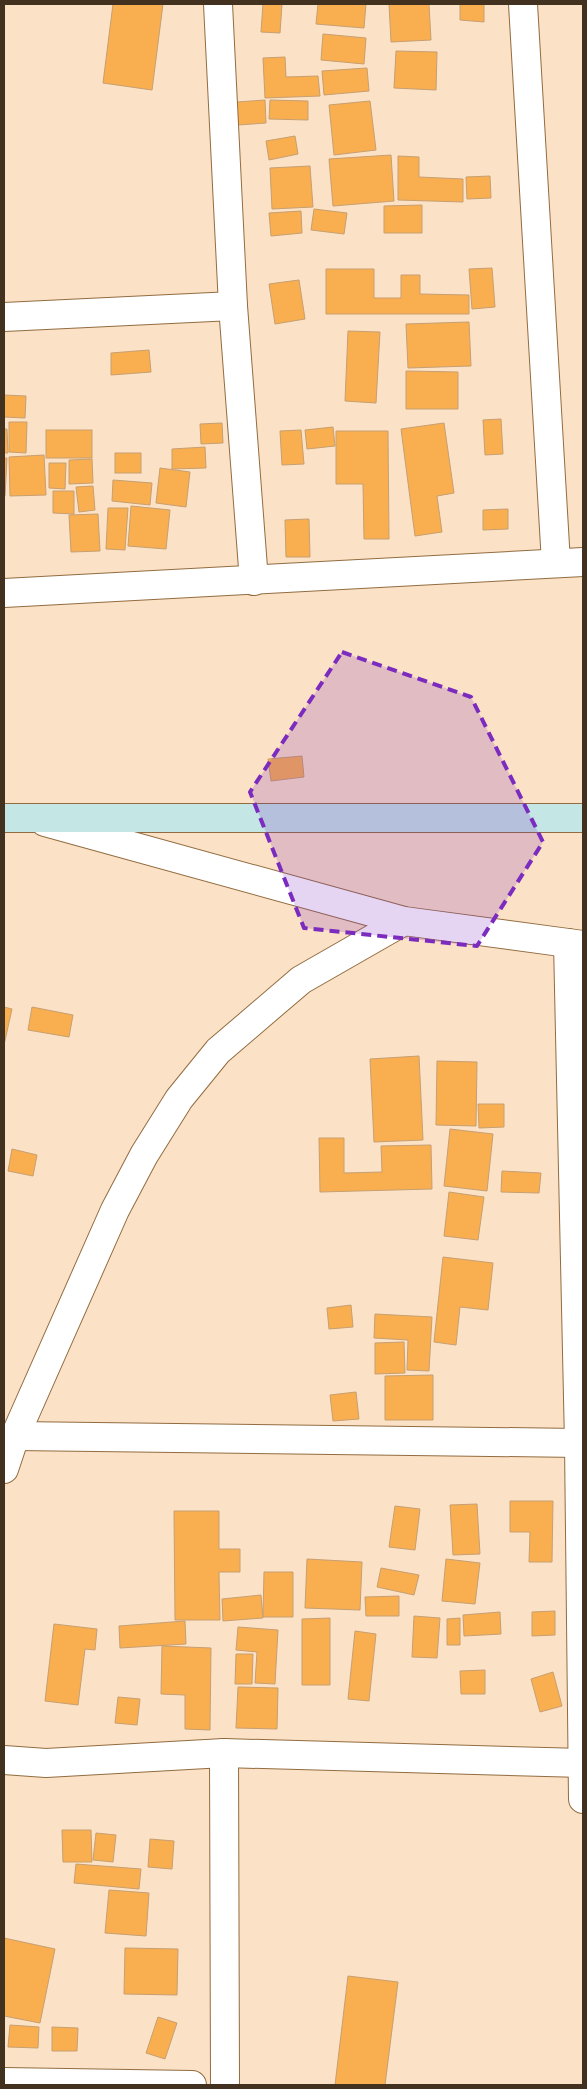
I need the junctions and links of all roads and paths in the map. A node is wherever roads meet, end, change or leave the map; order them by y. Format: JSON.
{"nodes":[{"id":1,"x":218,"y":4,"type":"edge"},
{"id":2,"x":523,"y":4,"type":"edge"},
{"id":3,"x":233,"y":306,"type":"junction"},
{"id":4,"x":4,"y":317,"type":"edge"},
{"id":5,"x":583,"y":562,"type":"edge"},
{"id":6,"x":556,"y":563,"type":"junction"},
{"id":7,"x":254,"y":581,"type":"junction"},
{"id":8,"x":4,"y":593,"type":"edge"},
{"id":9,"x":17,"y":818,"type":"edge"},
{"id":10,"x":583,"y":818,"type":"edge"},
{"id":11,"x":404,"y":921,"type":"junction"},
{"id":12,"x":576,"y":944,"type":"edge"},
{"id":13,"x":15,"y":1436,"type":"junction"},
{"id":14,"x":579,"y":1443,"type":"junction"},
{"id":15,"x":4,"y":1470,"type":"edge"},
{"id":16,"x":224,"y":1753,"type":"junction"},
{"id":17,"x":4,"y":1760,"type":"edge"},
{"id":18,"x":582,"y":1763,"type":"edge"},
{"id":19,"x":583,"y":1799,"type":"edge"},
{"id":20,"x":4,"y":2082,"type":"edge"},
{"id":21,"x":192,"y":2085,"type":"edge"},
{"id":22,"x":224,"y":2085,"type":"edge"}],
"edges":[{"from":1,"to":3,"type":"street"},
{"from":2,"to":6,"type":"street"},
{"from":3,"to":4,"type":"street"},
{"from":3,"to":7,"type":"street"},
{"from":5,"to":6,"type":"street"},
{"from":6,"to":7,"type":"street"},
{"from":7,"to":8,"type":"street"},
{"from":9,"to":10,"type":"main road"},
{"from":9,"to":11,"type":"street"},
{"from":11,"to":12,"type":"street"},
{"from":11,"to":13,"type":"street"},
{"from":12,"to":14,"type":"street"},
{"from":13,"to":14,"type":"street"},
{"from":13,"to":15,"type":"street"},
{"from":14,"to":18,"type":"street"},
{"from":16,"to":17,"type":"street"},
{"from":16,"to":18,"type":"street"},
{"from":16,"to":22,"type":"street"},
{"from":18,"to":19,"type":"street"},
{"from":20,"to":21,"type":"street"}]}
